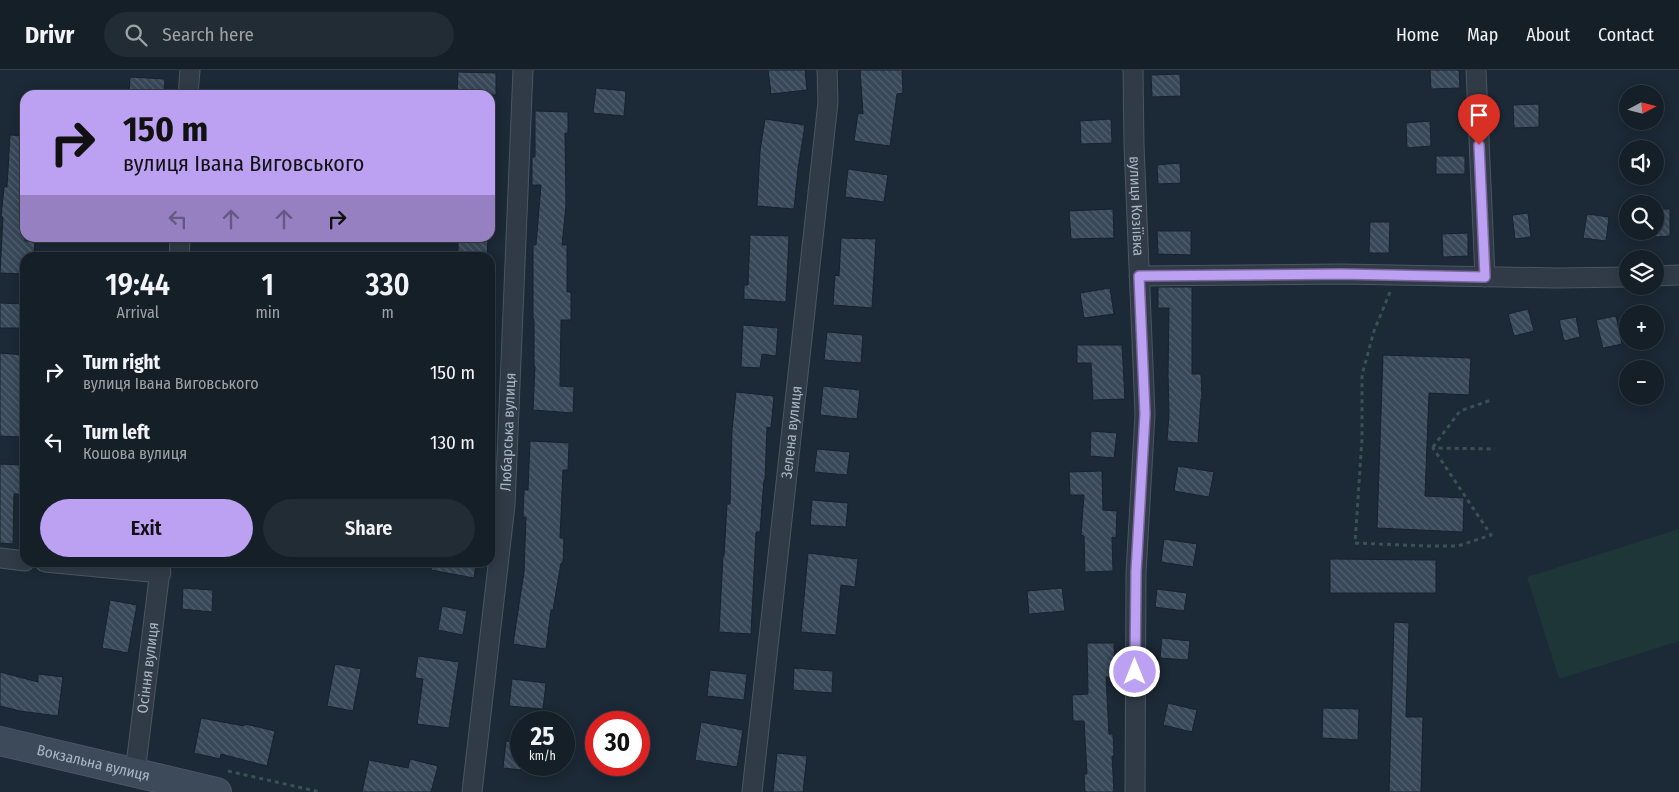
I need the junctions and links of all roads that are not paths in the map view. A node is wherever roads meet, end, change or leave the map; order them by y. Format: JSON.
{"nodes":[{"id":1,"x":190,"y":70,"type":"edge"},
{"id":2,"x":523,"y":70,"type":"edge"},
{"id":3,"x":827,"y":70,"type":"edge"},
{"id":4,"x":1133,"y":70,"type":"edge"},
{"id":5,"x":1476,"y":70,"type":"edge"},
{"id":6,"x":188,"y":90,"type":"edge"},
{"id":7,"x":1679,"y":275,"type":"edge"},
{"id":8,"x":1139,"y":276,"type":"junction"},
{"id":9,"x":1664,"y":276,"type":"edge"},
{"id":10,"x":1485,"y":277,"type":"junction"},
{"id":11,"x":1619,"y":277,"type":"edge"},
{"id":12,"x":0,"y":558,"type":"edge"},
{"id":13,"x":20,"y":560,"type":"edge"},
{"id":14,"x":142,"y":567,"type":"edge"},
{"id":15,"x":161,"y":568,"type":"edge"},
{"id":16,"x":0,"y":741,"type":"edge"},
{"id":17,"x":135,"y":773,"type":"junction"},
{"id":18,"x":217,"y":792,"type":"edge"},
{"id":19,"x":472,"y":792,"type":"edge"},
{"id":20,"x":752,"y":792,"type":"edge"},
{"id":21,"x":1135,"y":792,"type":"edge"}],
"edges":[{"from":1,"to":6,"type":"street"},
{"from":2,"to":19,"type":"street","name":"Любарська вулиця"},
{"from":3,"to":20,"type":"street","name":"Зелена вулиця"},
{"from":4,"to":8,"type":"street","name":"вулиця Козіївка"},
{"from":5,"to":10,"type":"street"},
{"from":7,"to":9,"type":"street"},
{"from":8,"to":10,"type":"street"},
{"from":8,"to":21,"type":"street","name":"вулиця Козіївка"},
{"from":10,"to":11,"type":"street"},
{"from":12,"to":13,"type":"street"},
{"from":14,"to":15,"type":"street"},
{"from":15,"to":17,"type":"street","name":"Осіння вулиця"},
{"from":16,"to":17,"type":"main road","name":"Вокзальна вулиця"},
{"from":17,"to":18,"type":"main road","name":"Вокзальна вулиця"}]}
